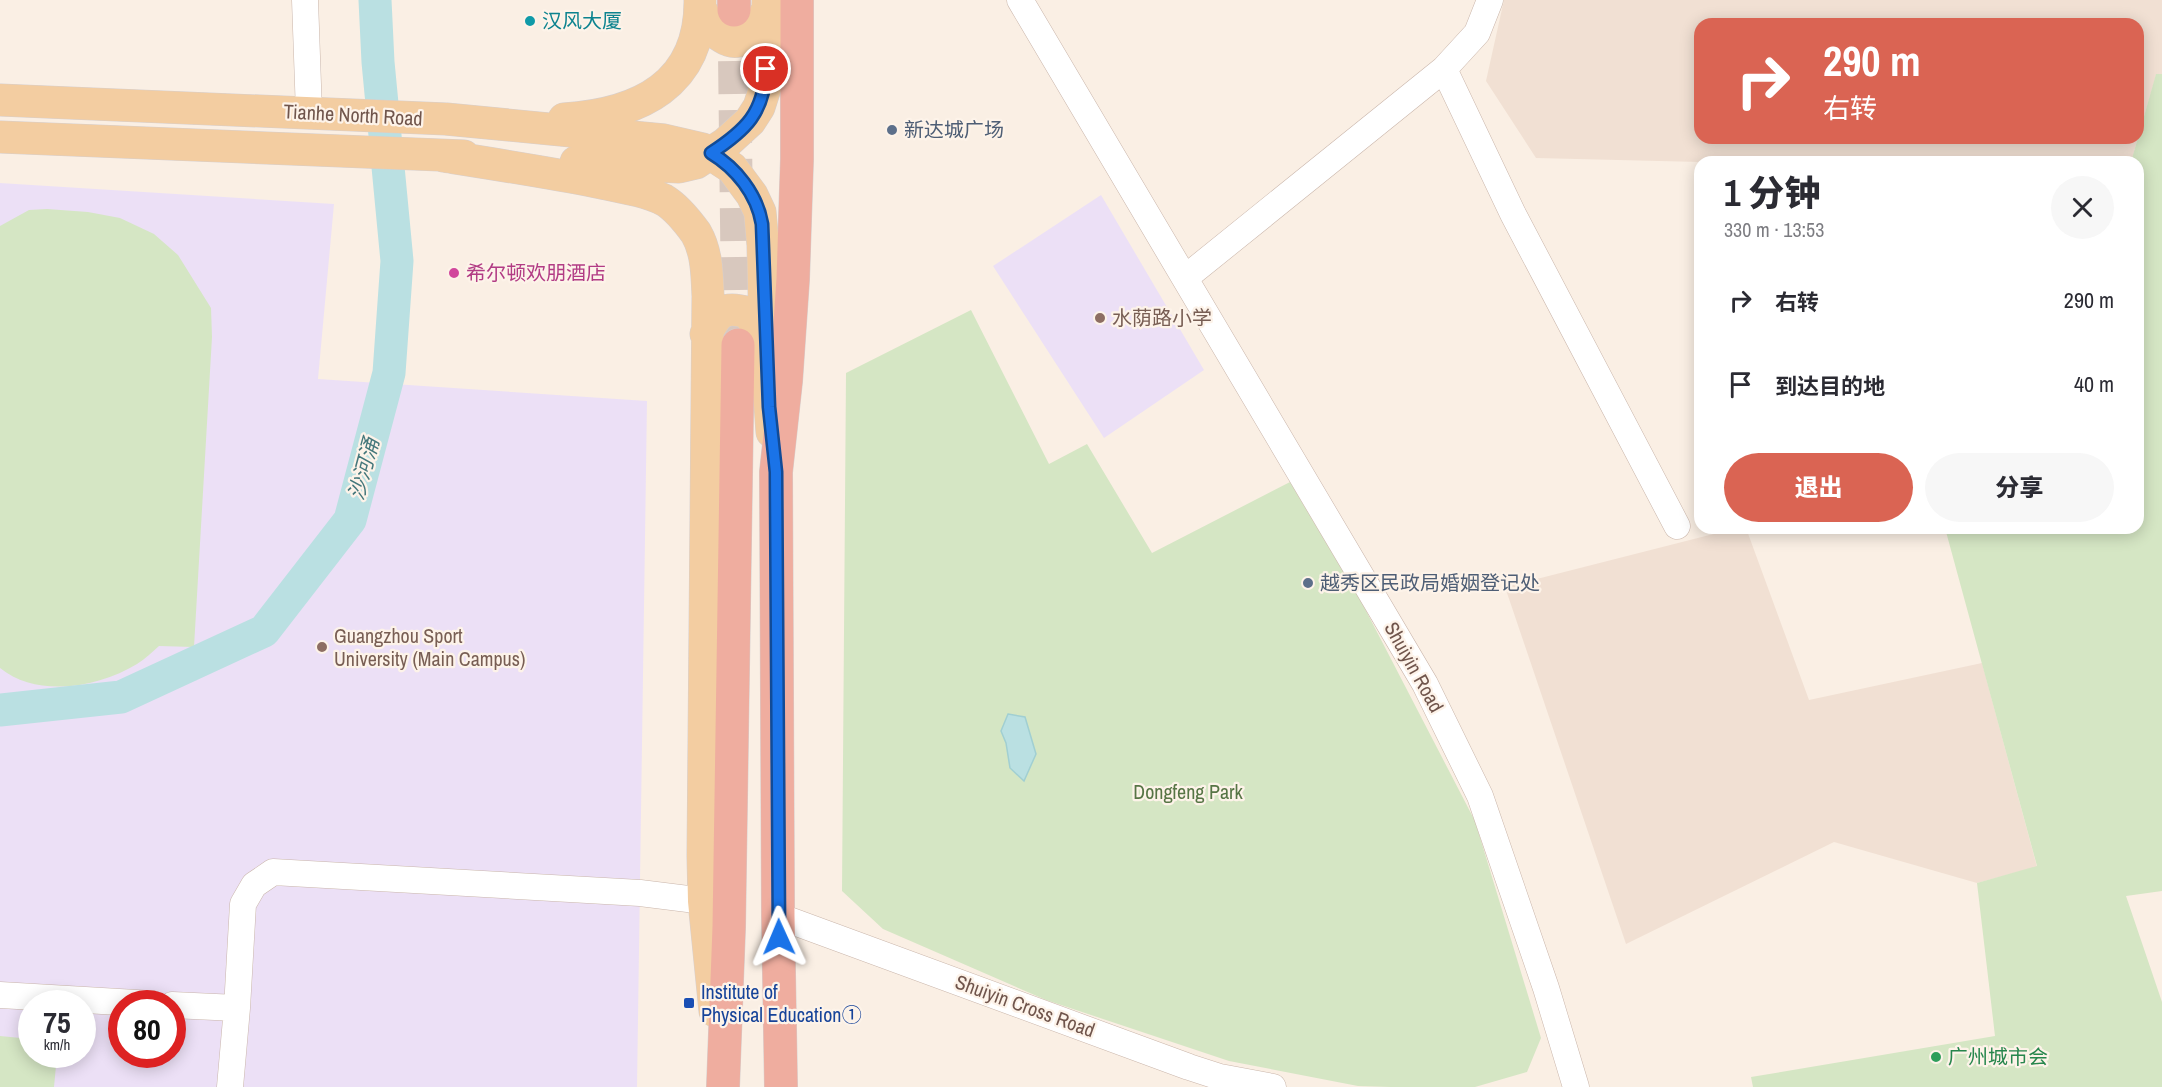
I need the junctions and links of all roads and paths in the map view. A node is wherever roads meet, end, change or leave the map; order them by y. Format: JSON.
{"nodes":[{"id":1,"x":305,"y":0,"type":"edge"},
{"id":2,"x":1020,"y":0,"type":"edge"},
{"id":3,"x":1490,"y":0,"type":"edge"},
{"id":4,"x":778,"y":3,"type":"edge"},
{"id":5,"x":700,"y":4,"type":"edge"},
{"id":6,"x":1444,"y":69,"type":"junction"},
{"id":7,"x":0,"y":100,"type":"edge"},
{"id":8,"x":309,"y":113,"type":"junction"},
{"id":9,"x":446,"y":119,"type":"junction"},
{"id":10,"x":0,"y":137,"type":"edge"},
{"id":11,"x":703,"y":155,"type":"junction"},
{"id":12,"x":443,"y":156,"type":"junction"},
{"id":13,"x":1185,"y":278,"type":"junction"},
{"id":14,"x":706,"y":334,"type":"junction"},
{"id":15,"x":751,"y":340,"type":"junction"},
{"id":16,"x":776,"y":472,"type":"junction"},
{"id":17,"x":1677,"y":526,"type":"dead end"},
{"id":18,"x":704,"y":901,"type":"junction"},
{"id":19,"x":778,"y":916,"type":"junction"},
{"id":20,"x":0,"y":995,"type":"edge"},
{"id":21,"x":108,"y":1001,"type":"edge"},
{"id":22,"x":186,"y":1006,"type":"edge"},
{"id":23,"x":237,"y":1008,"type":"junction"},
{"id":24,"x":723,"y":1080,"type":"edge"},
{"id":25,"x":1210,"y":1081,"type":"edge"},
{"id":26,"x":231,"y":1087,"type":"edge"},
{"id":27,"x":781,"y":1087,"type":"edge"},
{"id":28,"x":1273,"y":1087,"type":"edge"},
{"id":29,"x":1576,"y":1087,"type":"edge"}],
"edges":[{"from":1,"to":8,"type":"street"},
{"from":2,"to":13,"type":"street","name":"Shuiyin Road"},
{"from":3,"to":6,"type":"street"},
{"from":4,"to":5,"type":"main road"},
{"from":4,"to":11,"type":"main road"},
{"from":4,"to":16,"type":"highway"},
{"from":5,"to":9,"type":"main road"},
{"from":6,"to":13,"type":"street"},
{"from":6,"to":17,"type":"street"},
{"from":7,"to":8,"type":"main road","name":"Tianhe North Road"},
{"from":8,"to":9,"type":"main road","name":"Tianhe North Road"},
{"from":9,"to":11,"type":"main road","name":"Tianhe North Road"},
{"from":10,"to":12,"type":"main road","name":"Tianhe North Road"},
{"from":11,"to":12,"type":"main road","name":"Tianhe North Road"},
{"from":11,"to":15,"type":"main road"},
{"from":12,"to":14,"type":"main road"},
{"from":13,"to":29,"type":"street","name":"Shuiyin Road"},
{"from":14,"to":15,"type":"main road"},
{"from":14,"to":18,"type":"main road"},
{"from":15,"to":16,"type":"main road"},
{"from":15,"to":24,"type":"highway"},
{"from":16,"to":19,"type":"highway"},
{"from":18,"to":23,"type":"street"},
{"from":18,"to":24,"type":"main road"},
{"from":19,"to":25,"type":"street","name":"Shuiyin Cross Road"},
{"from":19,"to":27,"type":"highway"},
{"from":20,"to":21,"type":"street"},
{"from":22,"to":23,"type":"street"},
{"from":23,"to":26,"type":"street"},
{"from":25,"to":28,"type":"street","name":"Shuiyin Cross Road"}]}
